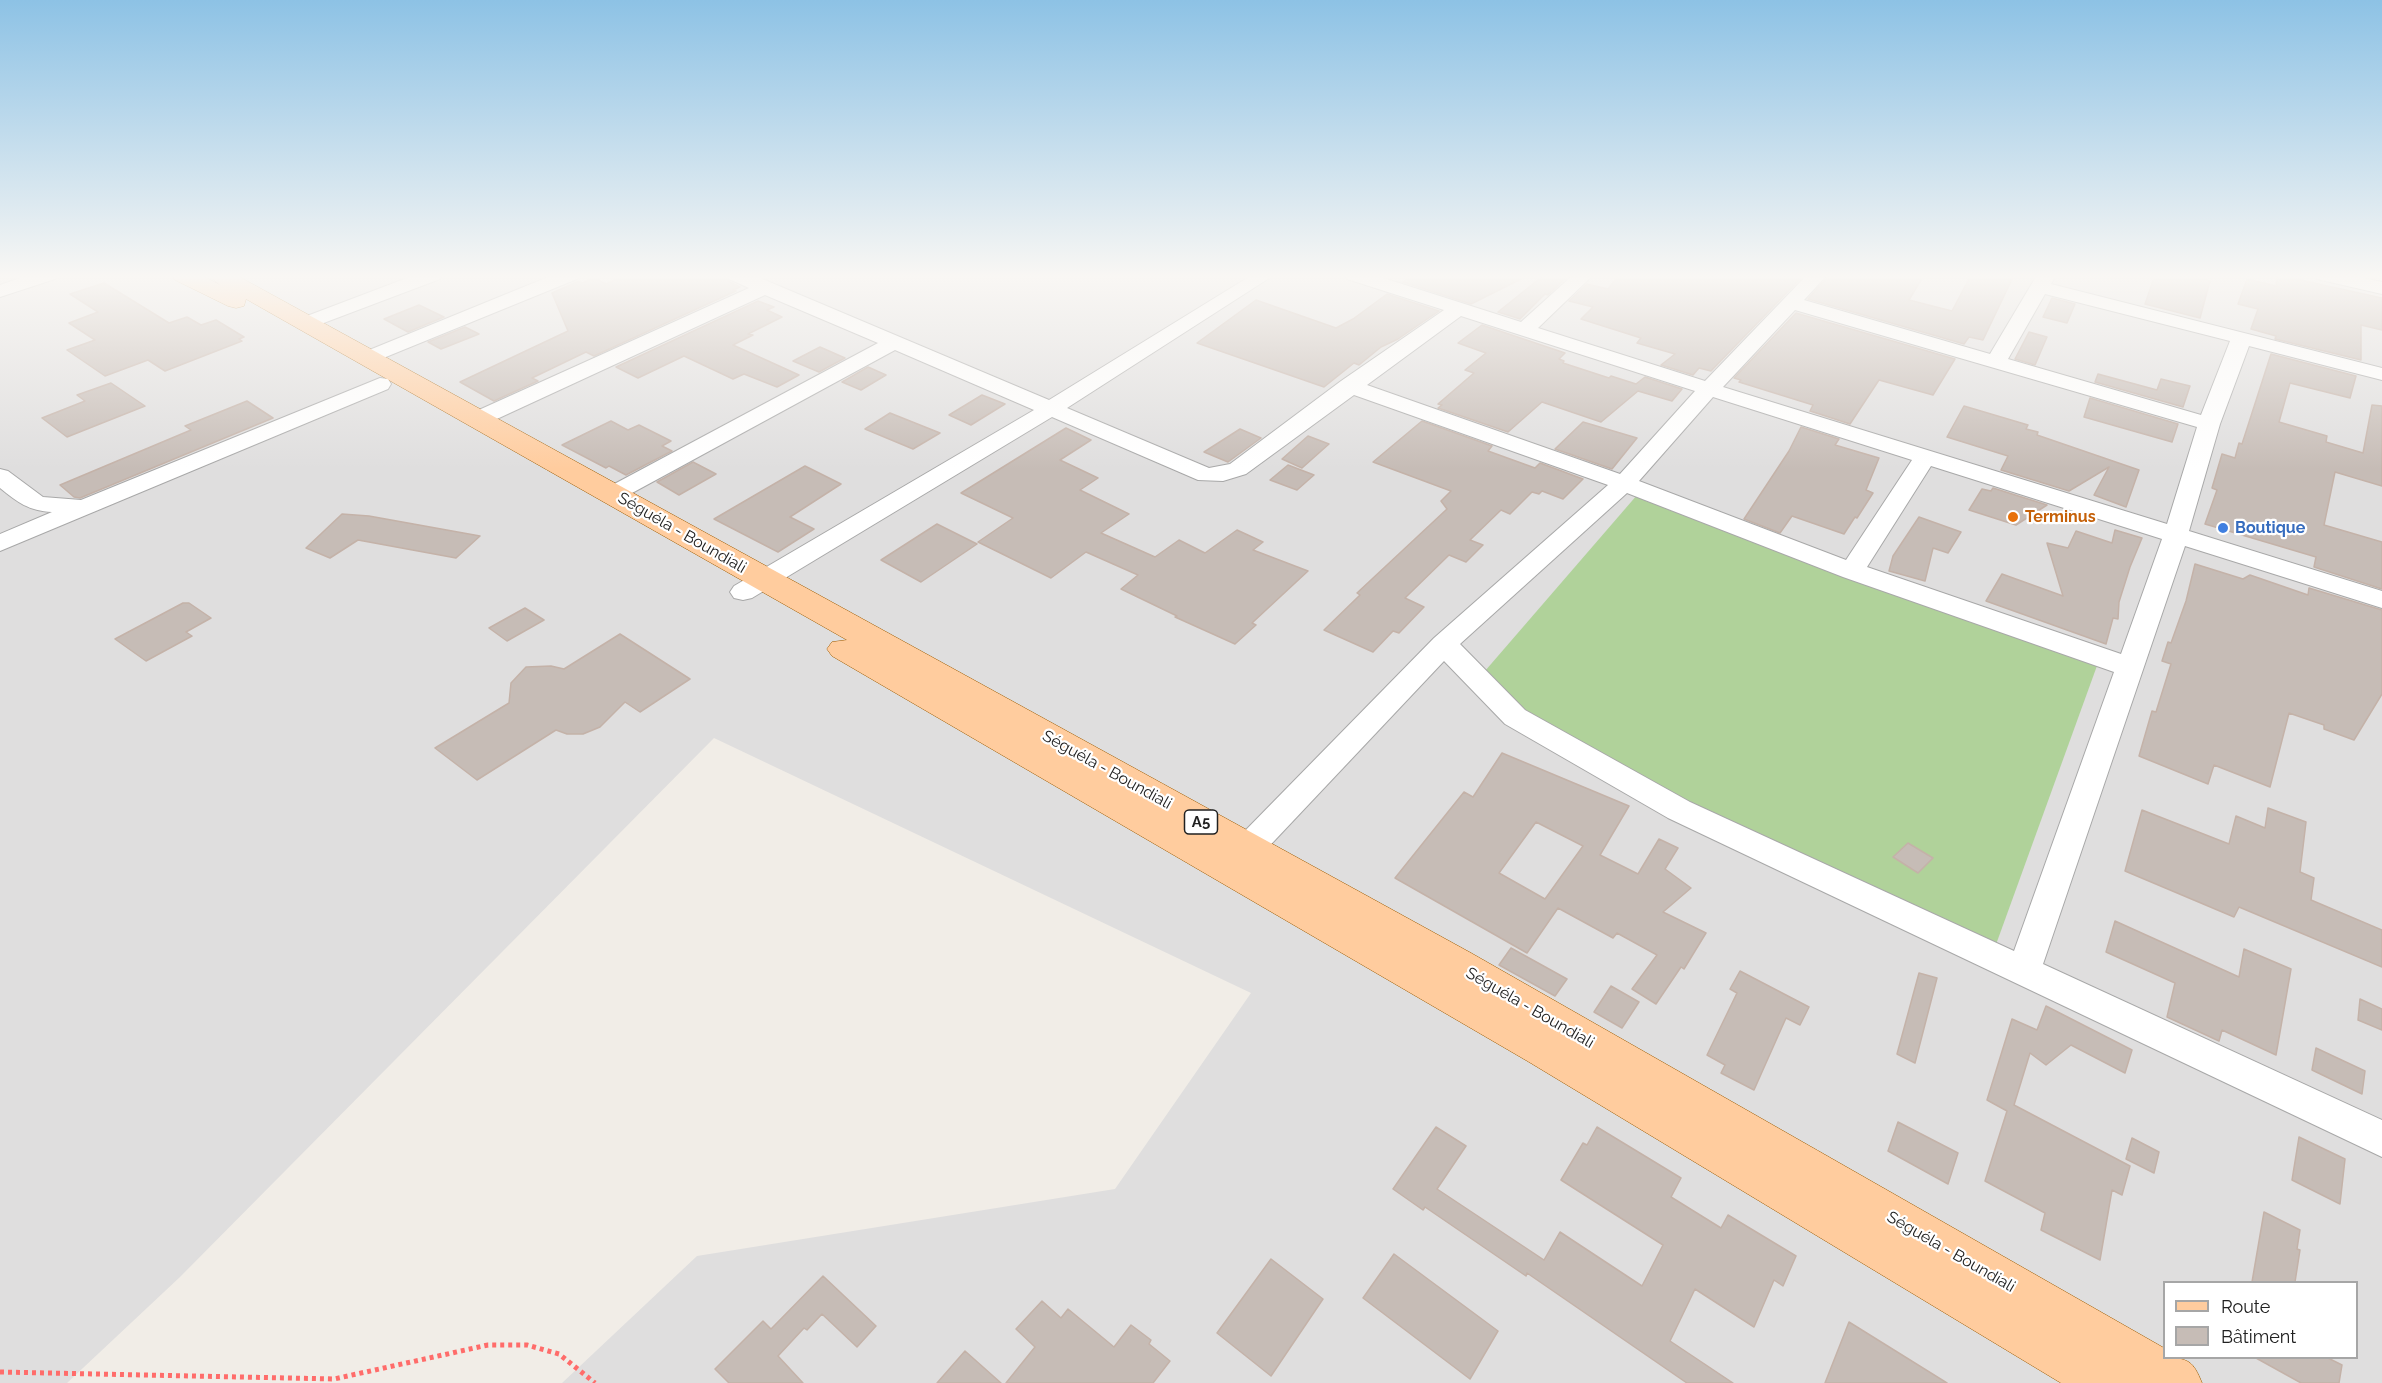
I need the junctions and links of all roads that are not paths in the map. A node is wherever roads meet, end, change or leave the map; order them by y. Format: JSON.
{"nodes":[{"id":1,"x":312,"y":340,"type":"edge"},
{"id":2,"x":329,"y":340,"type":"edge"},
{"id":3,"x":438,"y":340,"type":"edge"},
{"id":4,"x":651,"y":340,"type":"edge"},
{"id":5,"x":888,"y":340,"type":"edge"},
{"id":6,"x":1162,"y":340,"type":"edge"},
{"id":7,"x":1415,"y":340,"type":"edge"},
{"id":8,"x":1554,"y":340,"type":"edge"},
{"id":9,"x":1757,"y":340,"type":"edge"},
{"id":10,"x":1916,"y":340,"type":"edge"},
{"id":11,"x":2009,"y":340,"type":"edge"},
{"id":12,"x":2241,"y":340,"type":"edge"},
{"id":13,"x":2248,"y":340,"type":"edge"},
{"id":14,"x":894,"y":342,"type":"junction"},
{"id":15,"x":1995,"y":363,"type":"junction"},
{"id":16,"x":374,"y":371,"type":"junction"},
{"id":17,"x":2382,"y":374,"type":"edge"},
{"id":18,"x":1349,"y":386,"type":"junction"},
{"id":19,"x":1709,"y":389,"type":"junction"},
{"id":20,"x":1052,"y":408,"type":"junction"},
{"id":21,"x":478,"y":419,"type":"junction"},
{"id":22,"x":2209,"y":424,"type":"junction"},
{"id":23,"x":1926,"y":456,"type":"junction"},
{"id":24,"x":0,"y":476,"type":"edge"},
{"id":25,"x":1624,"y":483,"type":"junction"},
{"id":26,"x":613,"y":494,"type":"junction"},
{"id":27,"x":83,"y":507,"type":"junction"},
{"id":28,"x":2176,"y":535,"type":"junction"},
{"id":29,"x":0,"y":543,"type":"edge"},
{"id":30,"x":1852,"y":571,"type":"junction"},
{"id":31,"x":754,"y":586,"type":"junction"},
{"id":32,"x":2382,"y":600,"type":"edge"},
{"id":33,"x":1444,"y":644,"type":"junction"},
{"id":34,"x":2130,"y":667,"type":"junction"},
{"id":35,"x":1248,"y":848,"type":"junction"},
{"id":36,"x":2024,"y":970,"type":"junction"},
{"id":37,"x":2382,"y":1139,"type":"edge"},
{"id":38,"x":2109,"y":1383,"type":"edge"},
{"id":39,"x":2176,"y":1383,"type":"edge"}],
"edges":[{"from":1,"to":16,"type":"main road","name":"Séguéla - Boundiali","number":"A5"},
{"from":2,"to":16,"type":"main road","name":"Séguéla - Boundiali","number":"A5"},
{"from":3,"to":16,"type":"street"},
{"from":4,"to":21,"type":"street"},
{"from":5,"to":14,"type":"street"},
{"from":6,"to":20,"type":"street"},
{"from":7,"to":18,"type":"street"},
{"from":8,"to":19,"type":"street"},
{"from":9,"to":19,"type":"street"},
{"from":10,"to":15,"type":"street"},
{"from":11,"to":15,"type":"street"},
{"from":12,"to":22,"type":"street"},
{"from":13,"to":17,"type":"street"},
{"from":14,"to":20,"type":"street"},
{"from":14,"to":26,"type":"street"},
{"from":15,"to":22,"type":"street"},
{"from":16,"to":21,"type":"main road","name":"Séguéla - Boundiali","number":"A5"},
{"from":16,"to":27,"type":"street"},
{"from":16,"to":31,"type":"main road","name":"Séguéla - Boundiali","number":"A5"},
{"from":18,"to":20,"type":"street"},
{"from":18,"to":25,"type":"street"},
{"from":19,"to":23,"type":"street"},
{"from":19,"to":25,"type":"street"},
{"from":20,"to":31,"type":"street"},
{"from":21,"to":26,"type":"main road","name":"Séguéla - Boundiali","number":"A5"},
{"from":22,"to":28,"type":"street"},
{"from":23,"to":28,"type":"street"},
{"from":23,"to":30,"type":"street"},
{"from":24,"to":27,"type":"street"},
{"from":25,"to":30,"type":"street"},
{"from":25,"to":33,"type":"street"},
{"from":26,"to":31,"type":"main road","name":"Séguéla - Boundiali","number":"A5"},
{"from":27,"to":29,"type":"street"},
{"from":28,"to":32,"type":"street"},
{"from":28,"to":34,"type":"street"},
{"from":30,"to":34,"type":"street"},
{"from":31,"to":35,"type":"main road","name":"Séguéla - Boundiali","number":"A5"},
{"from":31,"to":38,"type":"main road","name":"Séguéla - Boundiali","number":"A5"},
{"from":33,"to":35,"type":"street"},
{"from":33,"to":36,"type":"street"},
{"from":34,"to":36,"type":"street"},
{"from":35,"to":39,"type":"main road","name":"Séguéla - Boundiali","number":"A5"},
{"from":36,"to":37,"type":"street"}]}
